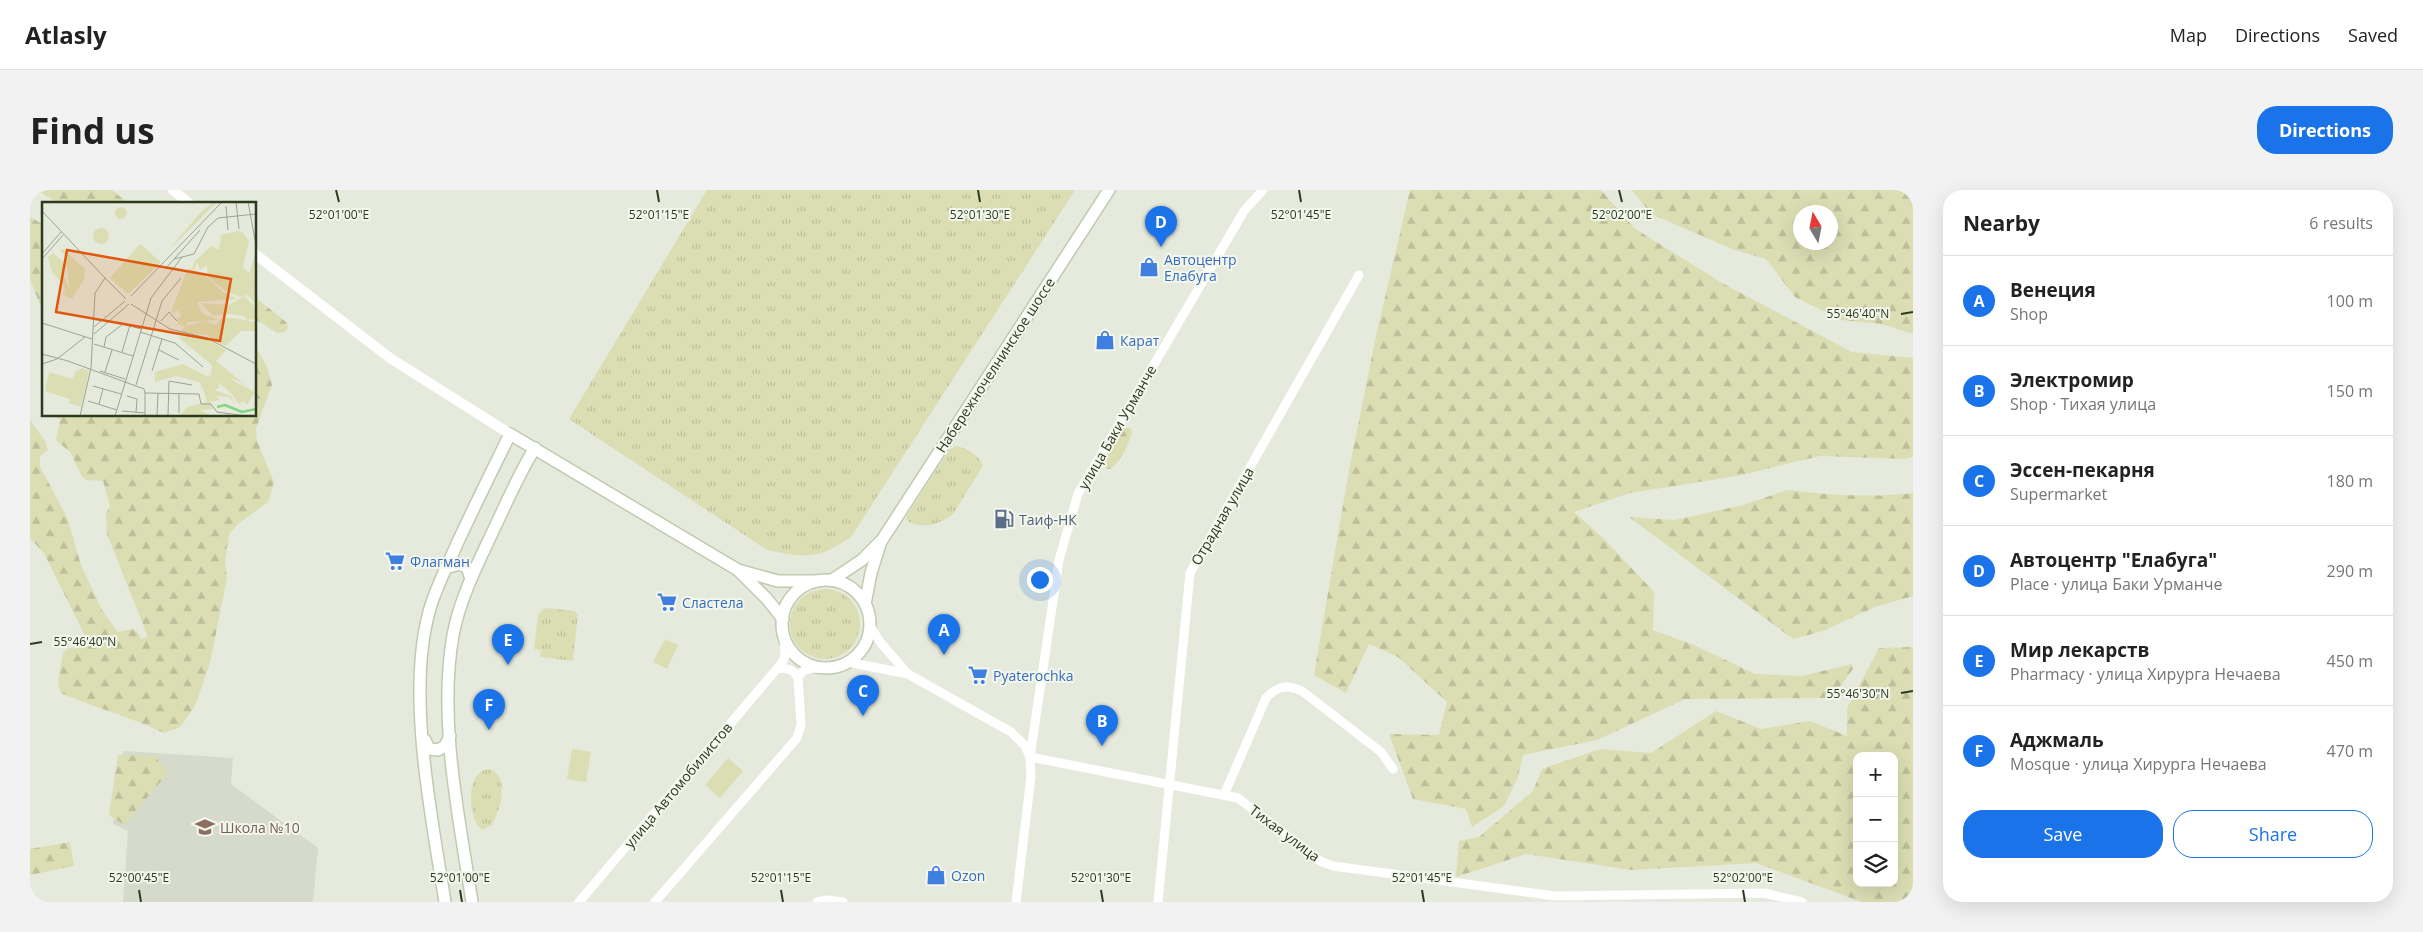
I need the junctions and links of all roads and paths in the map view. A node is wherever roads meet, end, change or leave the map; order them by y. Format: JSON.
{"nodes":[{"id":1,"x":173,"y":190,"type":"edge"},
{"id":2,"x":1109,"y":190,"type":"edge"},
{"id":3,"x":1264,"y":190,"type":"edge"},
{"id":4,"x":188,"y":202,"type":"edge"},
{"id":5,"x":256,"y":255,"type":"edge"},
{"id":6,"x":1359,"y":275,"type":"dead end"},
{"id":7,"x":510,"y":434,"type":"junction"},
{"id":8,"x":535,"y":448,"type":"junction"},
{"id":9,"x":882,"y":540,"type":"junction"},
{"id":10,"x":446,"y":568,"type":"junction"},
{"id":11,"x":738,"y":570,"type":"junction"},
{"id":12,"x":471,"y":579,"type":"junction"},
{"id":13,"x":832,"y":580,"type":"junction"},
{"id":14,"x":816,"y":581,"type":"junction"},
{"id":15,"x":865,"y":604,"type":"junction"},
{"id":16,"x":782,"y":619,"type":"junction"},
{"id":17,"x":870,"y":626,"type":"junction"},
{"id":18,"x":784,"y":637,"type":"junction"},
{"id":19,"x":848,"y":662,"type":"junction"},
{"id":20,"x":827,"y":668,"type":"junction"},
{"id":21,"x":778,"y":669,"type":"junction"},
{"id":22,"x":908,"y":674,"type":"junction"},
{"id":23,"x":798,"y":678,"type":"junction"},
{"id":24,"x":450,"y":735,"type":"junction"},
{"id":25,"x":423,"y":736,"type":"junction"},
{"id":26,"x":1030,"y":757,"type":"junction"},
{"id":27,"x":1393,"y":769,"type":"dead end"},
{"id":28,"x":1168,"y":784,"type":"junction"},
{"id":29,"x":1224,"y":795,"type":"junction"},
{"id":30,"x":445,"y":902,"type":"edge"},
{"id":31,"x":472,"y":902,"type":"edge"},
{"id":32,"x":579,"y":902,"type":"edge"},
{"id":33,"x":655,"y":902,"type":"edge"},
{"id":34,"x":817,"y":902,"type":"edge"},
{"id":35,"x":843,"y":902,"type":"edge"},
{"id":36,"x":1016,"y":902,"type":"edge"},
{"id":37,"x":1158,"y":902,"type":"edge"},
{"id":38,"x":1802,"y":902,"type":"edge"}],
"edges":[{"from":1,"to":4,"type":"street"},
{"from":2,"to":9,"type":"main road","name":"Набережночелнинское шоссе"},
{"from":3,"to":26,"type":"street","name":"улица Баки Урманче"},
{"from":5,"to":7,"type":"street"},
{"from":6,"to":28,"type":"street","name":"Отрадная улица"},
{"from":7,"to":8,"type":"main road"},
{"from":7,"to":10,"type":"main road"},
{"from":8,"to":11,"type":"main road"},
{"from":8,"to":12,"type":"main road"},
{"from":9,"to":13,"type":"main road","name":"Набережночелнинское шоссе"},
{"from":9,"to":15,"type":"main road","name":"Набережночелнинское шоссе"},
{"from":10,"to":12,"type":"main road"},
{"from":10,"to":25,"type":"main road"},
{"from":11,"to":14,"type":"main road"},
{"from":11,"to":16,"type":"main road"},
{"from":12,"to":24,"type":"main road"},
{"from":13,"to":14,"type":"main road"},
{"from":13,"to":15,"type":"main road"},
{"from":14,"to":16,"type":"main road"},
{"from":15,"to":17,"type":"main road"},
{"from":16,"to":18,"type":"main road"},
{"from":17,"to":19,"type":"main road"},
{"from":17,"to":22,"type":"street"},
{"from":18,"to":20,"type":"main road"},
{"from":18,"to":21,"type":"street","name":"улица Автомобилистов"},
{"from":19,"to":20,"type":"main road"},
{"from":19,"to":22,"type":"street"},
{"from":20,"to":23,"type":"street"},
{"from":21,"to":23,"type":"street"},
{"from":21,"to":32,"type":"street","name":"улица Автомобилистов"},
{"from":22,"to":26,"type":"street"},
{"from":23,"to":33,"type":"street"},
{"from":24,"to":25,"type":"main road"},
{"from":24,"to":31,"type":"main road"},
{"from":25,"to":30,"type":"main road"},
{"from":26,"to":28,"type":"street","name":"Тихая улица"},
{"from":26,"to":36,"type":"street","name":"улица Баки Урманче"},
{"from":27,"to":29,"type":"street"},
{"from":28,"to":29,"type":"street","name":"Тихая улица"},
{"from":28,"to":37,"type":"street","name":"Отрадная улица"},
{"from":29,"to":38,"type":"street","name":"Тихая улица"},
{"from":34,"to":35,"type":"street"}]}
